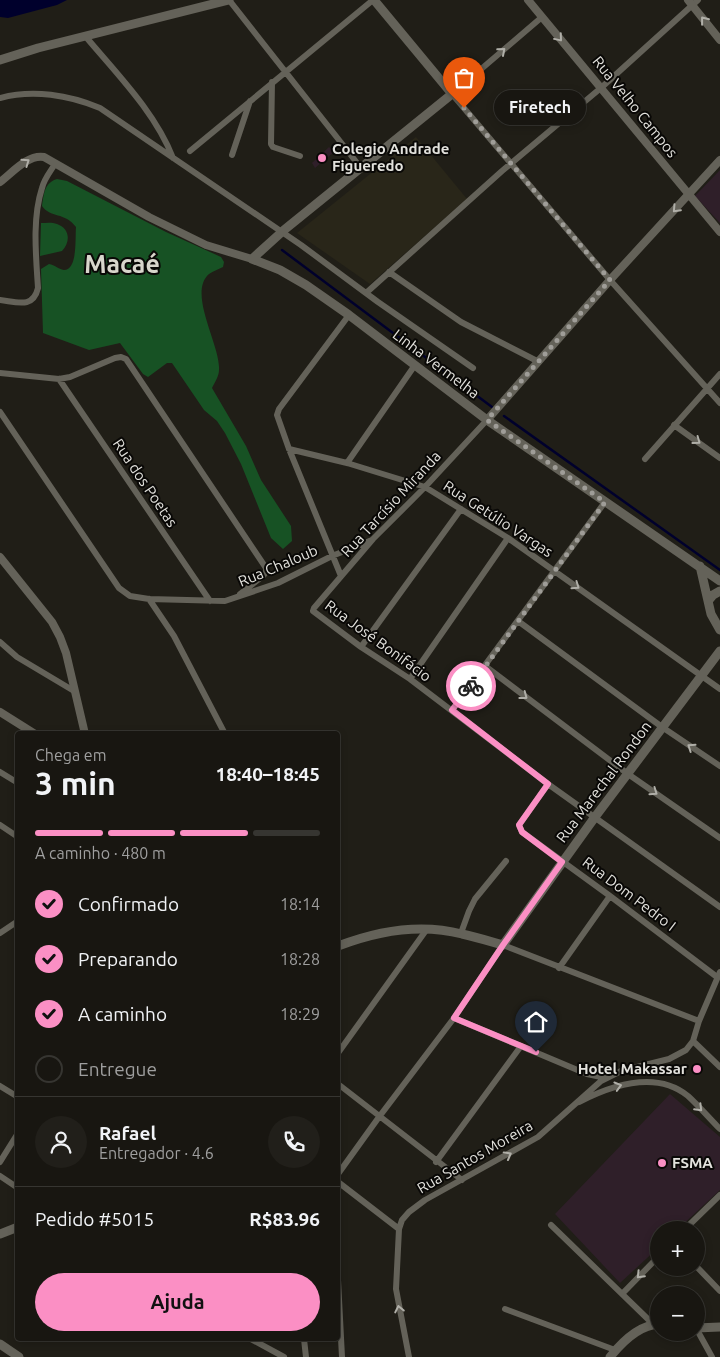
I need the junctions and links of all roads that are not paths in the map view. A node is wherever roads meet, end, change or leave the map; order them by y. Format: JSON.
{"nodes":[{"id":1,"x":229,"y":0,"type":"edge"},
{"id":2,"x":374,"y":0,"type":"edge"},
{"id":3,"x":528,"y":0,"type":"edge"},
{"id":4,"x":693,"y":2,"type":"edge"},
{"id":5,"x":542,"y":17,"type":"junction"},
{"id":6,"x":86,"y":37,"type":"junction"},
{"id":7,"x":720,"y":40,"type":"edge"},
{"id":8,"x":0,"y":60,"type":"edge"},
{"id":9,"x":285,"y":72,"type":"junction"},
{"id":10,"x":272,"y":82,"type":"junction"},
{"id":11,"x":602,"y":87,"type":"junction"},
{"id":12,"x":452,"y":94,"type":"junction"},
{"id":13,"x":0,"y":98,"type":"edge"},
{"id":14,"x":250,"y":101,"type":"junction"},
{"id":15,"x":190,"y":151,"type":"dead end"},
{"id":16,"x":232,"y":155,"type":"dead end"},
{"id":17,"x":300,"y":156,"type":"dead end"},
{"id":18,"x":173,"y":159,"type":"junction"},
{"id":19,"x":720,"y":160,"type":"edge"},
{"id":20,"x":55,"y":164,"type":"junction"},
{"id":21,"x":510,"y":164,"type":"junction"},
{"id":22,"x":361,"y":168,"type":"junction"},
{"id":23,"x":0,"y":182,"type":"edge"},
{"id":24,"x":689,"y":196,"type":"junction"},
{"id":25,"x":280,"y":232,"type":"junction"},
{"id":26,"x":720,"y":232,"type":"edge"},
{"id":27,"x":252,"y":259,"type":"junction"},
{"id":28,"x":390,"y":272,"type":"junction"},
{"id":29,"x":610,"y":280,"type":"junction"},
{"id":30,"x":366,"y":294,"type":"junction"},
{"id":31,"x":0,"y":300,"type":"edge"},
{"id":32,"x":349,"y":315,"type":"junction"},
{"id":33,"x":538,"y":362,"type":"junction"},
{"id":34,"x":415,"y":365,"type":"junction"},
{"id":35,"x":473,"y":368,"type":"dead end"},
{"id":36,"x":0,"y":373,"type":"edge"},
{"id":37,"x":720,"y":374,"type":"edge"},
{"id":38,"x":60,"y":379,"type":"junction"},
{"id":39,"x":707,"y":389,"type":"junction"},
{"id":40,"x":720,"y":403,"type":"edge"},
{"id":41,"x":0,"y":412,"type":"edge"},
{"id":42,"x":487,"y":420,"type":"junction"},
{"id":43,"x":674,"y":425,"type":"junction"},
{"id":44,"x":289,"y":449,"type":"junction"},
{"id":45,"x":720,"y":458,"type":"edge"},
{"id":46,"x":645,"y":459,"type":"dead end"},
{"id":47,"x":347,"y":463,"type":"junction"},
{"id":48,"x":425,"y":487,"type":"junction"},
{"id":49,"x":605,"y":502,"type":"junction"},
{"id":50,"x":461,"y":509,"type":"junction"},
{"id":51,"x":508,"y":538,"type":"junction"},
{"id":52,"x":373,"y":539,"type":"junction"},
{"id":53,"x":332,"y":556,"type":"junction"},
{"id":54,"x":0,"y":557,"type":"edge"},
{"id":55,"x":700,"y":566,"type":"junction"},
{"id":56,"x":554,"y":571,"type":"junction"},
{"id":57,"x":341,"y":576,"type":"junction"},
{"id":58,"x":720,"y":581,"type":"edge"},
{"id":59,"x":720,"y":591,"type":"edge"},
{"id":60,"x":236,"y":598,"type":"junction"},
{"id":61,"x":149,"y":599,"type":"junction"},
{"id":62,"x":210,"y":601,"type":"junction"},
{"id":63,"x":708,"y":602,"type":"junction"},
{"id":64,"x":314,"y":608,"type":"joint"},
{"id":65,"x":518,"y":622,"type":"junction"},
{"id":66,"x":720,"y":630,"type":"edge"},
{"id":67,"x":0,"y":642,"type":"edge"},
{"id":68,"x":361,"y":647,"type":"junction"},
{"id":69,"x":720,"y":651,"type":"edge"},
{"id":70,"x":485,"y":666,"type":"junction"},
{"id":71,"x":701,"y":675,"type":"junction"},
{"id":72,"x":410,"y":679,"type":"junction"},
{"id":73,"x":720,"y":689,"type":"edge"},
{"id":74,"x":74,"y":691,"type":"junction"},
{"id":75,"x":452,"y":710,"type":"junction"},
{"id":76,"x":0,"y":712,"type":"edge"},
{"id":77,"x":662,"y":727,"type":"junction"},
{"id":78,"x":30,"y":731,"type":"edge"},
{"id":79,"x":84,"y":731,"type":"edge"},
{"id":80,"x":223,"y":731,"type":"edge"},
{"id":81,"x":720,"y":766,"type":"edge"},
{"id":82,"x":0,"y":772,"type":"edge"},
{"id":83,"x":628,"y":774,"type":"junction"},
{"id":84,"x":15,"y":781,"type":"edge"},
{"id":85,"x":548,"y":784,"type":"junction"},
{"id":86,"x":595,"y":817,"type":"junction"},
{"id":87,"x":0,"y":825,"type":"edge"},
{"id":88,"x":15,"y":835,"type":"edge"},
{"id":89,"x":720,"y":838,"type":"edge"},
{"id":90,"x":506,"y":861,"type":"dead end"},
{"id":91,"x":562,"y":862,"type":"junction"},
{"id":92,"x":610,"y":896,"type":"junction"},
{"id":93,"x":720,"y":907,"type":"edge"},
{"id":94,"x":15,"y":924,"type":"edge"},
{"id":95,"x":427,"y":929,"type":"junction"},
{"id":96,"x":461,"y":933,"type":"junction"},
{"id":97,"x":0,"y":934,"type":"edge"},
{"id":98,"x":340,"y":945,"type":"edge"},
{"id":99,"x":503,"y":945,"type":"junction"},
{"id":100,"x":559,"y":968,"type":"junction"},
{"id":101,"x":719,"y":975,"type":"edge"},
{"id":102,"x":454,"y":1018,"type":"junction"},
{"id":103,"x":699,"y":1021,"type":"junction"},
{"id":104,"x":693,"y":1041,"type":"junction"},
{"id":105,"x":521,"y":1046,"type":"junction"},
{"id":106,"x":340,"y":1050,"type":"edge"},
{"id":107,"x":720,"y":1067,"type":"edge"},
{"id":108,"x":606,"y":1078,"type":"junction"},
{"id":109,"x":0,"y":1086,"type":"edge"},
{"id":110,"x":340,"y":1086,"type":"edge"},
{"id":111,"x":15,"y":1095,"type":"edge"},
{"id":112,"x":573,"y":1105,"type":"junction"},
{"id":113,"x":379,"y":1117,"type":"junction"},
{"id":114,"x":720,"y":1129,"type":"edge"},
{"id":115,"x":15,"y":1138,"type":"edge"},
{"id":116,"x":0,"y":1162,"type":"edge"},
{"id":117,"x":436,"y":1162,"type":"junction"},
{"id":118,"x":340,"y":1171,"type":"edge"},
{"id":119,"x":1,"y":1177,"type":"edge"},
{"id":120,"x":462,"y":1180,"type":"junction"},
{"id":121,"x":340,"y":1184,"type":"edge"},
{"id":122,"x":15,"y":1186,"type":"edge"},
{"id":123,"x":720,"y":1195,"type":"edge"},
{"id":124,"x":693,"y":1221,"type":"edge"},
{"id":125,"x":550,"y":1225,"type":"dead end"},
{"id":126,"x":15,"y":1228,"type":"edge"},
{"id":127,"x":399,"y":1230,"type":"junction"},
{"id":128,"x":0,"y":1234,"type":"edge"},
{"id":129,"x":650,"y":1265,"type":"edge"},
{"id":130,"x":705,"y":1275,"type":"edge"},
{"id":131,"x":720,"y":1291,"type":"edge"},
{"id":132,"x":622,"y":1294,"type":"junction"},
{"id":133,"x":505,"y":1309,"type":"dead end"},
{"id":134,"x":340,"y":1318,"type":"edge"},
{"id":135,"x":650,"y":1319,"type":"edge"},
{"id":136,"x":650,"y":1327,"type":"edge"},
{"id":137,"x":720,"y":1327,"type":"edge"},
{"id":138,"x":705,"y":1328,"type":"edge"},
{"id":139,"x":255,"y":1341,"type":"edge"},
{"id":140,"x":304,"y":1341,"type":"edge"},
{"id":141,"x":703,"y":1341,"type":"edge"},
{"id":142,"x":0,"y":1344,"type":"edge"},
{"id":143,"x":613,"y":1354,"type":"edge"},
{"id":144,"x":19,"y":1357,"type":"edge"},
{"id":145,"x":284,"y":1357,"type":"edge"},
{"id":146,"x":306,"y":1357,"type":"edge"},
{"id":147,"x":342,"y":1357,"type":"edge"},
{"id":148,"x":409,"y":1357,"type":"edge"},
{"id":149,"x":712,"y":1357,"type":"edge"}],
"edges":[{"from":1,"to":6,"type":"main road"},
{"from":1,"to":9,"type":"street"},
{"from":2,"to":9,"type":"street"},
{"from":2,"to":12,"type":"main road"},
{"from":3,"to":5,"type":"street","name":"Rua Velho Campos"},
{"from":7,"to":4,"type":"street","one_way":true},
{"from":4,"to":11,"type":"street"},
{"from":5,"to":11,"type":"street","name":"Rua Velho Campos","one_way":true},
{"from":12,"to":5,"type":"street","one_way":true},
{"from":6,"to":8,"type":"main road"},
{"from":6,"to":18,"type":"street"},
{"from":9,"to":10,"type":"street"},
{"from":9,"to":22,"type":"street"},
{"from":10,"to":14,"type":"street"},
{"from":10,"to":17,"type":"street"},
{"from":11,"to":21,"type":"street"},
{"from":11,"to":24,"type":"street","name":"Rua Velho Campos"},
{"from":12,"to":21,"type":"street"},
{"from":12,"to":22,"type":"main road"},
{"from":13,"to":18,"type":"street"},
{"from":14,"to":15,"type":"street"},
{"from":14,"to":16,"type":"street"},
{"from":18,"to":25,"type":"street"},
{"from":19,"to":24,"type":"street"},
{"from":23,"to":20,"type":"street","one_way":true},
{"from":20,"to":27,"type":"street"},
{"from":20,"to":31,"type":"street"},
{"from":21,"to":28,"type":"street"},
{"from":21,"to":29,"type":"street"},
{"from":22,"to":25,"type":"main road"},
{"from":24,"to":26,"type":"street","name":"Rua Velho Campos"},
{"from":24,"to":29,"type":"street","one_way":true},
{"from":25,"to":27,"type":"main road"},
{"from":25,"to":30,"type":"street"},
{"from":27,"to":32,"type":"main road","name":"Linha Vermelha"},
{"from":28,"to":30,"type":"street"},
{"from":28,"to":33,"type":"street"},
{"from":29,"to":33,"type":"street"},
{"from":29,"to":39,"type":"street"},
{"from":30,"to":35,"type":"street"},
{"from":32,"to":34,"type":"main road","name":"Linha Vermelha"},
{"from":32,"to":44,"type":"street"},
{"from":33,"to":42,"type":"street"},
{"from":34,"to":42,"type":"main road","name":"Linha Vermelha"},
{"from":34,"to":47,"type":"street"},
{"from":36,"to":38,"type":"street"},
{"from":37,"to":39,"type":"street"},
{"from":38,"to":60,"type":"street"},
{"from":38,"to":62,"type":"street","name":"Rua dos Poetas"},
{"from":39,"to":40,"type":"street"},
{"from":39,"to":43,"type":"street"},
{"from":41,"to":61,"type":"street","name":"Rua Chaloub"},
{"from":42,"to":48,"type":"street","name":"Rua Tarcísio Miranda"},
{"from":42,"to":49,"type":"main road","name":"Linha Vermelha"},
{"from":43,"to":45,"type":"street","one_way":true},
{"from":43,"to":46,"type":"street"},
{"from":44,"to":47,"type":"street","name":"Rua Getúlio Vargas"},
{"from":44,"to":53,"type":"street"},
{"from":47,"to":48,"type":"street","name":"Rua Getúlio Vargas"},
{"from":48,"to":50,"type":"street","name":"Rua Getúlio Vargas"},
{"from":48,"to":52,"type":"street","name":"Rua Tarcísio Miranda"},
{"from":49,"to":55,"type":"main road","name":"Linha Vermelha"},
{"from":49,"to":56,"type":"street"},
{"from":50,"to":51,"type":"street","name":"Rua Getúlio Vargas"},
{"from":50,"to":68,"type":"street"},
{"from":51,"to":56,"type":"street","name":"Rua Getúlio Vargas"},
{"from":51,"to":72,"type":"street"},
{"from":52,"to":53,"type":"street","name":"Rua Chaloub"},
{"from":52,"to":57,"type":"street","name":"Rua Tarcísio Miranda"},
{"from":53,"to":57,"type":"street"},
{"from":53,"to":60,"type":"street","name":"Rua Chaloub"},
{"from":54,"to":74,"type":"street"},
{"from":55,"to":58,"type":"main road","name":"Linha Vermelha"},
{"from":55,"to":63,"type":"main road"},
{"from":56,"to":65,"type":"street"},
{"from":56,"to":71,"type":"street","name":"Rua Getúlio Vargas","one_way":true},
{"from":57,"to":64,"type":"street","name":"Rua Tarcísio Miranda"},
{"from":59,"to":63,"type":"main road"},
{"from":60,"to":62,"type":"street","name":"Rua Chaloub"},
{"from":61,"to":62,"type":"street","name":"Rua Chaloub"},
{"from":61,"to":80,"type":"street"},
{"from":63,"to":66,"type":"main road"},
{"from":64,"to":68,"type":"street","name":"Rua José Bonifácio"},
{"from":65,"to":70,"type":"street"},
{"from":65,"to":77,"type":"street"},
{"from":67,"to":74,"type":"street"},
{"from":68,"to":72,"type":"street","name":"Rua José Bonifácio"},
{"from":69,"to":71,"type":"main road","name":"Rua Marechal Rondon"},
{"from":70,"to":75,"type":"street"},
{"from":70,"to":83,"type":"street","one_way":true},
{"from":71,"to":73,"type":"street","name":"Rua Getúlio Vargas"},
{"from":71,"to":77,"type":"main road","name":"Rua Marechal Rondon"},
{"from":72,"to":75,"type":"street","name":"Rua José Bonifácio"},
{"from":74,"to":79,"type":"street"},
{"from":75,"to":85,"type":"street","name":"Rua José Bonifácio"},
{"from":76,"to":78,"type":"street"},
{"from":81,"to":77,"type":"street","one_way":true},
{"from":77,"to":83,"type":"main road","name":"Rua Marechal Rondon"},
{"from":82,"to":84,"type":"street"},
{"from":83,"to":86,"type":"main road","name":"Rua Marechal Rondon"},
{"from":83,"to":89,"type":"street","one_way":true},
{"from":85,"to":86,"type":"street","name":"Rua José Bonifácio"},
{"from":85,"to":91,"type":"street","name":"Rua Dom Pedro I"},
{"from":86,"to":91,"type":"main road","name":"Rua Marechal Rondon"},
{"from":86,"to":93,"type":"street","name":"Rua José Bonifácio"},
{"from":87,"to":88,"type":"street"},
{"from":90,"to":96,"type":"street"},
{"from":91,"to":92,"type":"street","name":"Rua Dom Pedro I"},
{"from":91,"to":99,"type":"main road","name":"Rua Marechal Rondon"},
{"from":92,"to":100,"type":"street"},
{"from":92,"to":101,"type":"street","name":"Rua Dom Pedro I"},
{"from":94,"to":97,"type":"street"},
{"from":95,"to":96,"type":"main road"},
{"from":95,"to":98,"type":"main road"},
{"from":95,"to":106,"type":"street"},
{"from":96,"to":99,"type":"main road"},
{"from":99,"to":100,"type":"street"},
{"from":99,"to":102,"type":"street","name":"Rua Marechal Rondon"},
{"from":100,"to":103,"type":"street"},
{"from":101,"to":103,"type":"street"},
{"from":102,"to":105,"type":"street"},
{"from":102,"to":113,"type":"street","name":"Rua Marechal Rondon"},
{"from":103,"to":104,"type":"street"},
{"from":104,"to":107,"type":"street"},
{"from":104,"to":108,"type":"street","name":"Rua Santos Moreira"},
{"from":105,"to":108,"type":"street"},
{"from":105,"to":117,"type":"street"},
{"from":108,"to":112,"type":"street","name":"Rua Santos Moreira"},
{"from":109,"to":111,"type":"street"},
{"from":110,"to":113,"type":"street"},
{"from":112,"to":114,"type":"street","one_way":true},
{"from":120,"to":112,"type":"street","name":"Rua Santos Moreira","one_way":true},
{"from":113,"to":117,"type":"street"},
{"from":113,"to":118,"type":"street","name":"Rua Marechal Rondon"},
{"from":115,"to":116,"type":"street"},
{"from":117,"to":120,"type":"street"},
{"from":119,"to":122,"type":"street"},
{"from":120,"to":127,"type":"street","name":"Rua Santos Moreira"},
{"from":121,"to":127,"type":"street"},
{"from":123,"to":124,"type":"street"},
{"from":125,"to":132,"type":"street"},
{"from":126,"to":128,"type":"main road"},
{"from":148,"to":127,"type":"street","one_way":true},
{"from":129,"to":132,"type":"street","one_way":true},
{"from":130,"to":131,"type":"street"},
{"from":132,"to":135,"type":"street"},
{"from":133,"to":143,"type":"street"},
{"from":134,"to":147,"type":"street"},
{"from":136,"to":143,"type":"main road"},
{"from":137,"to":138,"type":"main road"},
{"from":139,"to":145,"type":"street"},
{"from":140,"to":146,"type":"street"},
{"from":141,"to":149,"type":"street"},
{"from":142,"to":144,"type":"main road"}]}
